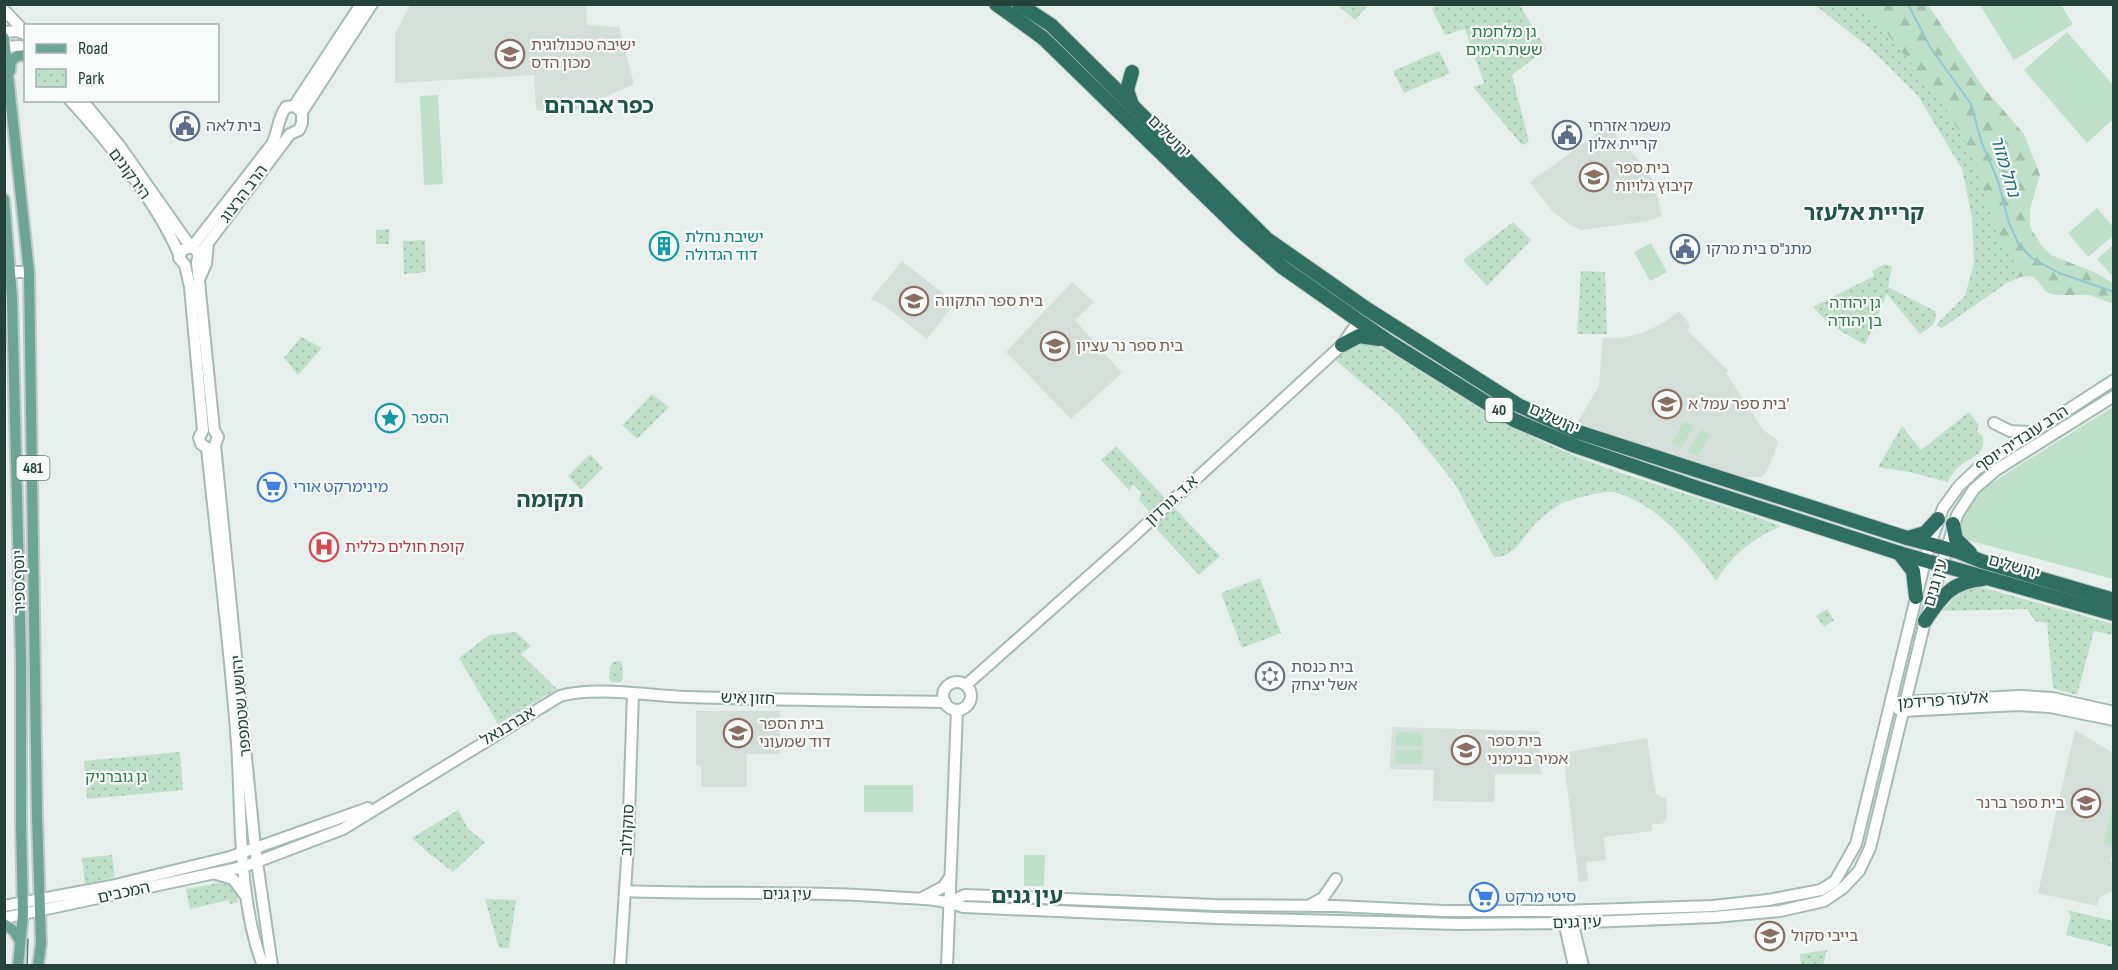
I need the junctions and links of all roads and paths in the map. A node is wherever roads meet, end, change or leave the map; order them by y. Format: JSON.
{"nodes":[{"id":1,"x":361,"y":4,"type":"edge"},
{"id":2,"x":372,"y":4,"type":"edge"},
{"id":3,"x":996,"y":4,"type":"edge"},
{"id":4,"x":1019,"y":4,"type":"edge"},
{"id":5,"x":4,"y":10,"type":"edge"},
{"id":6,"x":4,"y":32,"type":"edge"},
{"id":7,"x":24,"y":32,"type":"edge"},
{"id":8,"x":24,"y":33,"type":"edge"},
{"id":9,"x":5,"y":44,"type":"edge"},
{"id":10,"x":24,"y":48,"type":"edge"},
{"id":11,"x":24,"y":55,"type":"edge"},
{"id":12,"x":1098,"y":73,"type":"junction"},
{"id":13,"x":9,"y":74,"type":"junction"},
{"id":14,"x":72,"y":102,"type":"edge"},
{"id":15,"x":84,"y":102,"type":"edge"},
{"id":16,"x":1133,"y":107,"type":"junction"},
{"id":17,"x":298,"y":109,"type":"junction"},
{"id":18,"x":279,"y":127,"type":"junction"},
{"id":19,"x":290,"y":134,"type":"junction"},
{"id":20,"x":4,"y":200,"type":"edge"},
{"id":21,"x":205,"y":231,"type":"junction"},
{"id":22,"x":180,"y":232,"type":"junction"},
{"id":23,"x":8,"y":235,"type":"junction"},
{"id":24,"x":208,"y":242,"type":"junction"},
{"id":25,"x":4,"y":247,"type":"edge"},
{"id":26,"x":194,"y":252,"type":"junction"},
{"id":27,"x":179,"y":254,"type":"junction"},
{"id":28,"x":185,"y":265,"type":"junction"},
{"id":29,"x":8,"y":272,"type":"edge"},
{"id":30,"x":29,"y":272,"type":"junction"},
{"id":31,"x":199,"y":277,"type":"junction"},
{"id":32,"x":8,"y":293,"type":"edge"},
{"id":33,"x":1340,"y":309,"type":"junction"},
{"id":34,"x":1367,"y":309,"type":"junction"},
{"id":35,"x":1358,"y":321,"type":"junction"},
{"id":36,"x":1345,"y":341,"type":"junction"},
{"id":37,"x":1389,"y":342,"type":"junction"},
{"id":38,"x":2114,"y":380,"type":"edge"},
{"id":39,"x":2114,"y":396,"type":"edge"},
{"id":40,"x":1995,"y":423,"type":"dead end"},
{"id":41,"x":202,"y":430,"type":"junction"},
{"id":42,"x":214,"y":430,"type":"junction"},
{"id":43,"x":2032,"y":432,"type":"junction"},
{"id":44,"x":211,"y":446,"type":"junction"},
{"id":45,"x":1938,"y":519,"type":"junction"},
{"id":46,"x":1953,"y":524,"type":"junction"},
{"id":47,"x":1907,"y":538,"type":"junction"},
{"id":48,"x":1930,"y":544,"type":"junction"},
{"id":49,"x":1946,"y":548,"type":"junction"},
{"id":50,"x":1899,"y":553,"type":"junction"},
{"id":51,"x":1924,"y":560,"type":"junction"},
{"id":52,"x":1981,"y":561,"type":"junction"},
{"id":53,"x":1941,"y":564,"type":"junction"},
{"id":54,"x":1994,"y":579,"type":"junction"},
{"id":55,"x":1916,"y":597,"type":"junction"},
{"id":56,"x":2114,"y":600,"type":"edge"},
{"id":57,"x":2114,"y":614,"type":"edge"},
{"id":58,"x":1925,"y":621,"type":"junction"},
{"id":59,"x":966,"y":685,"type":"junction"},
{"id":60,"x":1908,"y":686,"type":"junction"},
{"id":61,"x":633,"y":693,"type":"junction"},
{"id":62,"x":944,"y":698,"type":"junction"},
{"id":63,"x":1926,"y":700,"type":"junction"},
{"id":64,"x":1889,"y":705,"type":"junction"},
{"id":65,"x":1903,"y":706,"type":"junction"},
{"id":66,"x":957,"y":710,"type":"junction"},
{"id":67,"x":2114,"y":712,"type":"edge"},
{"id":68,"x":2114,"y":720,"type":"edge"},
{"id":69,"x":394,"y":798,"type":"junction"},
{"id":70,"x":255,"y":848,"type":"junction"},
{"id":71,"x":242,"y":852,"type":"junction"},
{"id":72,"x":257,"y":862,"type":"junction"},
{"id":73,"x":243,"y":867,"type":"junction"},
{"id":74,"x":213,"y":874,"type":"junction"},
{"id":75,"x":951,"y":874,"type":"junction"},
{"id":76,"x":1336,"y":879,"type":"dead end"},
{"id":77,"x":625,"y":891,"type":"junction"},
{"id":78,"x":39,"y":898,"type":"junction"},
{"id":79,"x":247,"y":898,"type":"junction"},
{"id":80,"x":920,"y":899,"type":"junction"},
{"id":81,"x":23,"y":901,"type":"junction"},
{"id":82,"x":948,"y":902,"type":"junction"},
{"id":83,"x":4,"y":906,"type":"edge"},
{"id":84,"x":1306,"y":906,"type":"junction"},
{"id":85,"x":1566,"y":911,"type":"junction"},
{"id":86,"x":39,"y":912,"type":"junction"},
{"id":87,"x":23,"y":914,"type":"junction"},
{"id":88,"x":4,"y":918,"type":"edge"},
{"id":89,"x":1568,"y":923,"type":"junction"},
{"id":90,"x":4,"y":924,"type":"edge"},
{"id":91,"x":1529,"y":924,"type":"junction"},
{"id":92,"x":20,"y":941,"type":"junction"},
{"id":93,"x":1569,"y":945,"type":"junction"},
{"id":94,"x":18,"y":966,"type":"edge"},
{"id":95,"x":38,"y":966,"type":"edge"},
{"id":96,"x":263,"y":966,"type":"edge"},
{"id":97,"x":272,"y":966,"type":"edge"},
{"id":98,"x":620,"y":966,"type":"edge"},
{"id":99,"x":947,"y":966,"type":"edge"},
{"id":100,"x":1574,"y":966,"type":"edge"},
{"id":101,"x":1583,"y":966,"type":"edge"}],
"edges":[{"from":1,"to":17,"type":"street","name":"הרב הרצוג"},
{"from":2,"to":17,"type":"street","name":"הרב הרצוג"},
{"from":3,"to":33,"type":"highway","name":"ירושלים","number":"40"},
{"from":4,"to":12,"type":"highway","name":"ירושלים","number":"40"},
{"from":5,"to":7,"type":"street"},
{"from":6,"to":8,"type":"street"},
{"from":9,"to":10,"type":"street"},
{"from":9,"to":13,"type":"main road","name":"יוסף ספיר","number":"481"},
{"from":11,"to":13,"type":"main road"},
{"from":12,"to":16,"type":"highway","name":"ירושלים","number":"40"},
{"from":12,"to":16,"type":"highway"},
{"from":13,"to":30,"type":"main road","name":"יוסף ספיר","number":"481"},
{"from":14,"to":27,"type":"street","name":"הירקונים"},
{"from":15,"to":22,"type":"street","name":"הירקונים"},
{"from":16,"to":34,"type":"highway","name":"ירושלים","number":"40"},
{"from":17,"to":18,"type":"street","name":"הרב הרצוג"},
{"from":17,"to":19,"type":"street","name":"הרב הרצוג"},
{"from":18,"to":19,"type":"street"},
{"from":18,"to":21,"type":"street","name":"הרב הרצוג"},
{"from":19,"to":24,"type":"street","name":"הרב הרצוג"},
{"from":20,"to":23,"type":"main road","name":"יוסף ספיר","number":"481"},
{"from":21,"to":22,"type":"street"},
{"from":21,"to":26,"type":"street","name":"הרב הרצוג"},
{"from":22,"to":26,"type":"street","name":"הירקונים"},
{"from":23,"to":25,"type":"main road"},
{"from":23,"to":29,"type":"main road","name":"יוסף ספיר","number":"481"},
{"from":24,"to":26,"type":"street","name":"הרב הרצוג"},
{"from":24,"to":31,"type":"street"},
{"from":26,"to":27,"type":"street"},
{"from":26,"to":28,"type":"street"},
{"from":26,"to":31,"type":"street"},
{"from":27,"to":28,"type":"street","name":"הירקונים"},
{"from":28,"to":41,"type":"street"},
{"from":29,"to":30,"type":"street"},
{"from":29,"to":32,"type":"main road","name":"יוסף ספיר","number":"481"},
{"from":30,"to":78,"type":"main road","name":"יוסף ספיר","number":"481"},
{"from":31,"to":42,"type":"street"},
{"from":32,"to":81,"type":"main road","name":"יוסף ספיר","number":"481"},
{"from":33,"to":35,"type":"highway","name":"ירושלים","number":"40"},
{"from":33,"to":36,"type":"highway"},
{"from":34,"to":35,"type":"street","name":"א.ד. גורדון"},
{"from":34,"to":47,"type":"highway","name":"ירושלים","number":"40"},
{"from":35,"to":36,"type":"street","name":"א.ד. גורדון"},
{"from":35,"to":37,"type":"highway","name":"ירושלים","number":"40"},
{"from":36,"to":37,"type":"highway"},
{"from":36,"to":59,"type":"street","name":"א.ד. גורדון"},
{"from":37,"to":50,"type":"highway","name":"ירושלים","number":"40"},
{"from":38,"to":43,"type":"street","name":"הרב עובדיה יוסף"},
{"from":39,"to":46,"type":"street","name":"הרב עובדיה יוסף"},
{"from":40,"to":43,"type":"street"},
{"from":41,"to":42,"type":"street"},
{"from":41,"to":44,"type":"street"},
{"from":42,"to":44,"type":"street"},
{"from":43,"to":45,"type":"street","name":"הרב עובדיה יוסף"},
{"from":44,"to":70,"type":"street","name":"יהושע שטמפפר"},
{"from":44,"to":71,"type":"street","name":"יהושע שטמפפר"},
{"from":45,"to":47,"type":"highway"},
{"from":45,"to":48,"type":"street","name":"הרב עובדיה יוסף"},
{"from":46,"to":49,"type":"street","name":"הרב עובדיה יוסף"},
{"from":46,"to":52,"type":"highway"},
{"from":47,"to":48,"type":"highway","name":"ירושלים","number":"40"},
{"from":48,"to":49,"type":"highway","name":"ירושלים","number":"40"},
{"from":48,"to":51,"type":"street","name":"עין גנים"},
{"from":49,"to":52,"type":"highway","name":"ירושלים","number":"40"},
{"from":49,"to":53,"type":"street","name":"עין גנים"},
{"from":50,"to":51,"type":"highway","name":"ירושלים","number":"40"},
{"from":50,"to":55,"type":"highway"},
{"from":51,"to":53,"type":"highway","name":"ירושלים","number":"40"},
{"from":51,"to":55,"type":"street","name":"עין גנים"},
{"from":52,"to":56,"type":"highway","name":"ירושלים","number":"40"},
{"from":53,"to":54,"type":"highway","name":"ירושלים","number":"40"},
{"from":53,"to":58,"type":"street","name":"עין גנים"},
{"from":54,"to":57,"type":"highway","name":"ירושלים","number":"40"},
{"from":54,"to":58,"type":"highway"},
{"from":55,"to":64,"type":"street","name":"עין גנים"},
{"from":58,"to":60,"type":"street","name":"עין גנים"},
{"from":59,"to":62,"type":"street"},
{"from":59,"to":66,"type":"street"},
{"from":60,"to":63,"type":"street"},
{"from":60,"to":65,"type":"street","name":"עין גנים"},
{"from":61,"to":62,"type":"street","name":"חזון איש"},
{"from":61,"to":69,"type":"street","name":"אברבנאל"},
{"from":61,"to":77,"type":"street","name":"סוקולוב"},
{"from":62,"to":66,"type":"street"},
{"from":63,"to":65,"type":"street","name":"אלעזר פרידמן"},
{"from":63,"to":67,"type":"street","name":"אלעזר פרידמן"},
{"from":64,"to":65,"type":"street","name":"אלעזר פרידמן"},
{"from":64,"to":85,"type":"street","name":"עין גנים"},
{"from":65,"to":68,"type":"street","name":"אלעזר פרידמן"},
{"from":65,"to":89,"type":"street","name":"עין גנים"},
{"from":66,"to":75,"type":"street"},
{"from":69,"to":70,"type":"street","name":"אברבנאל"},
{"from":69,"to":72,"type":"street","name":"אברבנאל"},
{"from":70,"to":71,"type":"street","name":"אברבנאל"},
{"from":70,"to":72,"type":"street","name":"יהושע שטמפפר"},
{"from":71,"to":73,"type":"street","name":"יהושע שטמפפר"},
{"from":71,"to":78,"type":"street","name":"המכבים"},
{"from":72,"to":73,"type":"street","name":"אברבנאל"},
{"from":72,"to":97,"type":"street","name":"יהושע שטמפפר"},
{"from":73,"to":74,"type":"street","name":"המכבים"},
{"from":73,"to":79,"type":"street","name":"יהושע שטמפפר"},
{"from":74,"to":79,"type":"street"},
{"from":74,"to":86,"type":"street","name":"המכבים"},
{"from":75,"to":80,"type":"street"},
{"from":75,"to":82,"type":"street"},
{"from":76,"to":84,"type":"street"},
{"from":77,"to":80,"type":"street","name":"עין גנים"},
{"from":77,"to":98,"type":"street","name":"סוקולוב"},
{"from":78,"to":81,"type":"street","name":"המכבים"},
{"from":78,"to":86,"type":"main road","name":"יוסף ספיר","number":"481"},
{"from":79,"to":96,"type":"street","name":"יהושע שטמפפר"},
{"from":80,"to":82,"type":"street","name":"עין גנים"},
{"from":81,"to":83,"type":"street","name":"המכבים"},
{"from":81,"to":87,"type":"main road","number":"481"},
{"from":82,"to":84,"type":"street","name":"עין גנים"},
{"from":82,"to":91,"type":"street","name":"עין גנים"},
{"from":82,"to":99,"type":"street"},
{"from":84,"to":85,"type":"street","name":"עין גנים"},
{"from":85,"to":89,"type":"street"},
{"from":86,"to":87,"type":"street","name":"המכבים"},
{"from":86,"to":95,"type":"main road","number":"481"},
{"from":87,"to":88,"type":"street","name":"המכבים"},
{"from":87,"to":92,"type":"main road","number":"481"},
{"from":89,"to":91,"type":"street","name":"עין גנים"},
{"from":89,"to":93,"type":"street"},
{"from":89,"to":101,"type":"street"},
{"from":90,"to":92,"type":"main road"},
{"from":91,"to":93,"type":"street"},
{"from":92,"to":94,"type":"main road","number":"481"},
{"from":93,"to":100,"type":"street"}]}
